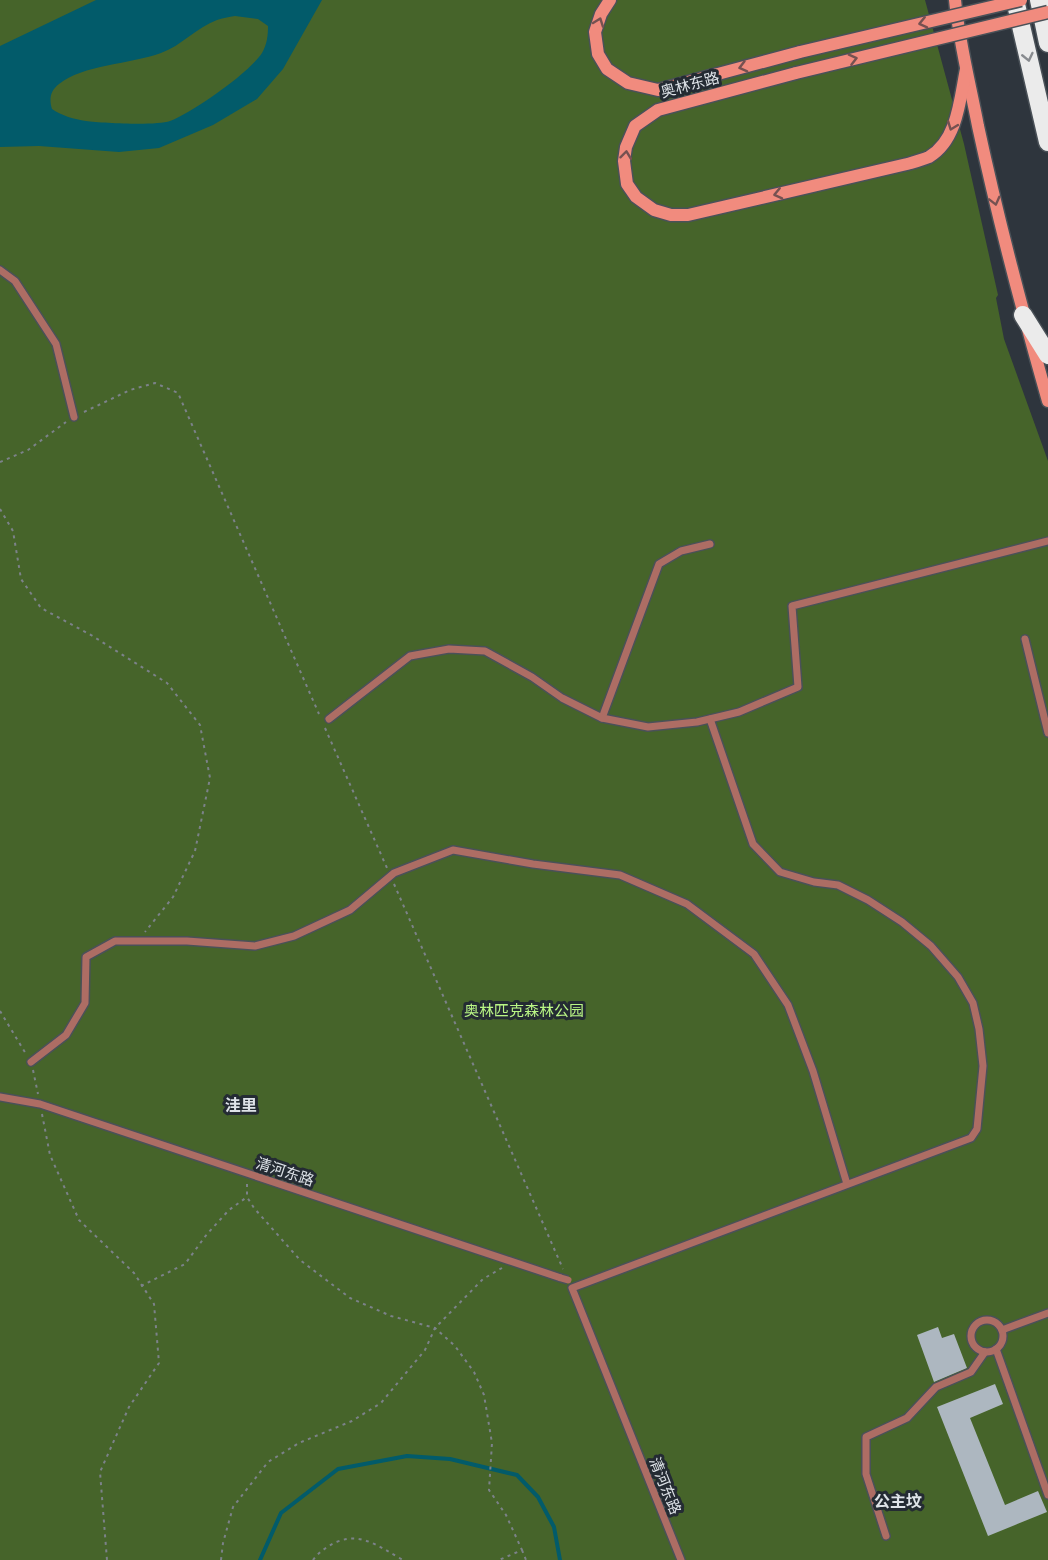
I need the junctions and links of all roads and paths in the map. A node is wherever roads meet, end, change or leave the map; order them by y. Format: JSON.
{"nodes":[{"id":1,"x":610,"y":0,"type":"edge"},
{"id":2,"x":1015,"y":0,"type":"edge"},
{"id":3,"x":1021,"y":0,"type":"edge"},
{"id":4,"x":1039,"y":0,"type":"edge"},
{"id":5,"x":954,"y":1,"type":"edge"},
{"id":6,"x":1048,"y":12,"type":"edge"},
{"id":7,"x":1048,"y":43,"type":"edge"},
{"id":8,"x":966,"y":69,"type":"junction"},
{"id":9,"x":1048,"y":142,"type":"edge"},
{"id":10,"x":0,"y":270,"type":"edge"},
{"id":11,"x":1023,"y":315,"type":"junction"},
{"id":12,"x":1048,"y":355,"type":"edge"},
{"id":13,"x":1048,"y":401,"type":"edge"},
{"id":14,"x":74,"y":417,"type":"junction"},
{"id":15,"x":0,"y":462,"type":"edge"},
{"id":16,"x":0,"y":509,"type":"edge"},
{"id":17,"x":1048,"y":541,"type":"edge"},
{"id":18,"x":710,"y":544,"type":"dead end"},
{"id":19,"x":1026,"y":639,"type":"dead end"},
{"id":20,"x":602,"y":718,"type":"junction"},
{"id":21,"x":329,"y":719,"type":"dead end"},
{"id":22,"x":710,"y":719,"type":"junction"},
{"id":23,"x":1048,"y":733,"type":"edge"},
{"id":24,"x":390,"y":876,"type":"junction"},
{"id":25,"x":138,"y":941,"type":"junction"},
{"id":26,"x":0,"y":1011,"type":"edge"},
{"id":27,"x":31,"y":1062,"type":"junction"},
{"id":28,"x":0,"y":1097,"type":"edge"},
{"id":29,"x":40,"y":1104,"type":"junction"},
{"id":30,"x":247,"y":1174,"type":"junction"},
{"id":31,"x":847,"y":1184,"type":"junction"},
{"id":32,"x":247,"y":1197,"type":"junction"},
{"id":33,"x":513,"y":1262,"type":"junction"},
{"id":34,"x":565,"y":1279,"type":"dead end"},
{"id":35,"x":141,"y":1286,"type":"junction"},
{"id":36,"x":572,"y":1288,"type":"junction"},
{"id":37,"x":1048,"y":1313,"type":"edge"},
{"id":38,"x":435,"y":1328,"type":"junction"},
{"id":39,"x":1002,"y":1330,"type":"junction"},
{"id":40,"x":996,"y":1349,"type":"junction"},
{"id":41,"x":985,"y":1352,"type":"junction"},
{"id":42,"x":1048,"y":1495,"type":"edge"},
{"id":43,"x":886,"y":1536,"type":"dead end"},
{"id":44,"x":522,"y":1550,"type":"junction"},
{"id":45,"x":106,"y":1560,"type":"edge"},
{"id":46,"x":221,"y":1560,"type":"edge"},
{"id":47,"x":313,"y":1560,"type":"edge"},
{"id":48,"x":403,"y":1560,"type":"edge"},
{"id":49,"x":499,"y":1560,"type":"edge"},
{"id":50,"x":526,"y":1560,"type":"edge"},
{"id":51,"x":681,"y":1560,"type":"edge"}],
"edges":[{"from":3,"to":1,"type":"main road","name":"奥林东路","one_way":true,"bridge":true},
{"from":2,"to":9,"type":"highway","one_way":true},
{"from":4,"to":7,"type":"highway"},
{"from":5,"to":8,"type":"main road"},
{"from":8,"to":6,"type":"main road","name":"奥林东路","one_way":true,"bridge":true},
{"from":8,"to":11,"type":"main road","one_way":true},
{"from":10,"to":14,"type":"lane"},
{"from":11,"to":12,"type":"highway"},
{"from":11,"to":13,"type":"main road"},
{"from":14,"to":15,"type":"path"},
{"from":14,"to":24,"type":"path"},
{"from":16,"to":25,"type":"path"},
{"from":17,"to":22,"type":"lane"},
{"from":18,"to":20,"type":"lane"},
{"from":19,"to":23,"type":"lane"},
{"from":20,"to":21,"type":"lane"},
{"from":20,"to":22,"type":"lane"},
{"from":22,"to":31,"type":"lane"},
{"from":24,"to":25,"type":"lane"},
{"from":24,"to":31,"type":"lane"},
{"from":24,"to":36,"type":"path"},
{"from":25,"to":27,"type":"lane"},
{"from":26,"to":27,"type":"path"},
{"from":27,"to":29,"type":"path"},
{"from":28,"to":29,"type":"lane","name":"清河东路"},
{"from":29,"to":30,"type":"lane","name":"清河东路"},
{"from":29,"to":35,"type":"path"},
{"from":30,"to":32,"type":"path"},
{"from":30,"to":33,"type":"lane","name":"清河东路"},
{"from":31,"to":36,"type":"lane"},
{"from":32,"to":35,"type":"path"},
{"from":32,"to":38,"type":"path"},
{"from":33,"to":34,"type":"lane","name":"清河东路"},
{"from":33,"to":38,"type":"path"},
{"from":35,"to":45,"type":"path"},
{"from":36,"to":51,"type":"lane","name":"清河东路"},
{"from":37,"to":39,"type":"lane"},
{"from":38,"to":44,"type":"path"},
{"from":38,"to":46,"type":"path"},
{"from":39,"to":40,"type":"lane"},
{"from":39,"to":41,"type":"lane"},
{"from":40,"to":41,"type":"lane"},
{"from":40,"to":42,"type":"lane"},
{"from":41,"to":43,"type":"lane"},
{"from":44,"to":49,"type":"path"},
{"from":44,"to":50,"type":"path"},
{"from":47,"to":48,"type":"path"}]}
